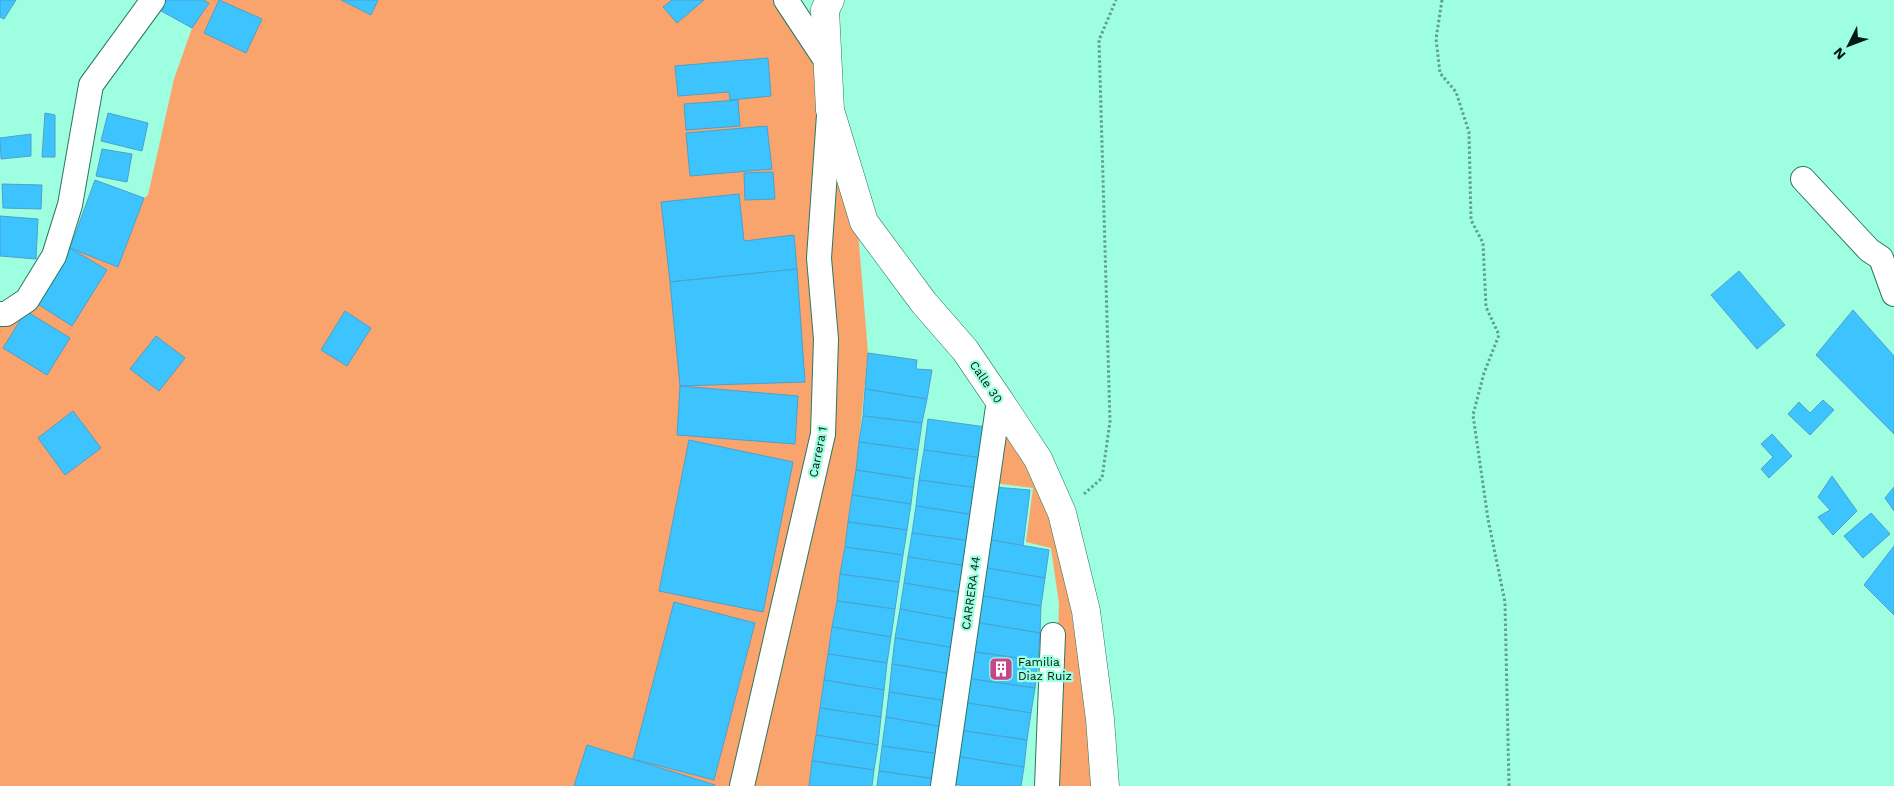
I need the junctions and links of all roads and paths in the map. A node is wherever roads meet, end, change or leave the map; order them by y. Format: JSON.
{"nodes":[{"id":1,"x":152,"y":0,"type":"edge"},
{"id":2,"x":786,"y":0,"type":"edge"},
{"id":3,"x":830,"y":0,"type":"edge"},
{"id":4,"x":1116,"y":0,"type":"edge"},
{"id":5,"x":1442,"y":0,"type":"edge"},
{"id":6,"x":829,"y":65,"type":"junction"},
{"id":7,"x":830,"y":110,"type":"junction"},
{"id":8,"x":1803,"y":179,"type":"dead end"},
{"id":9,"x":1887,"y":257,"type":"edge"},
{"id":10,"x":1894,"y":294,"type":"edge"},
{"id":11,"x":3,"y":314,"type":"edge"},
{"id":12,"x":998,"y":400,"type":"junction"},
{"id":13,"x":1062,"y":513,"type":"junction"},
{"id":14,"x":1053,"y":634,"type":"dead end"},
{"id":15,"x":742,"y":786,"type":"edge"},
{"id":16,"x":943,"y":786,"type":"edge"},
{"id":17,"x":1047,"y":786,"type":"edge"},
{"id":18,"x":1105,"y":786,"type":"edge"},
{"id":19,"x":1509,"y":786,"type":"edge"}],
"edges":[{"from":1,"to":11,"type":"street"},
{"from":2,"to":6,"type":"street"},
{"from":3,"to":6,"type":"street","name":"Calle 30"},
{"from":4,"to":13,"type":"path"},
{"from":5,"to":19,"type":"path"},
{"from":6,"to":7,"type":"street","name":"Calle 30"},
{"from":7,"to":12,"type":"street","name":"Calle 30"},
{"from":7,"to":15,"type":"street","name":"Carrera 1"},
{"from":8,"to":9,"type":"street"},
{"from":9,"to":10,"type":"street"},
{"from":12,"to":13,"type":"street","name":"Calle 30"},
{"from":12,"to":16,"type":"street","name":"CARRERA 44"},
{"from":13,"to":18,"type":"street","name":"Calle 30"},
{"from":14,"to":17,"type":"street"}]}
